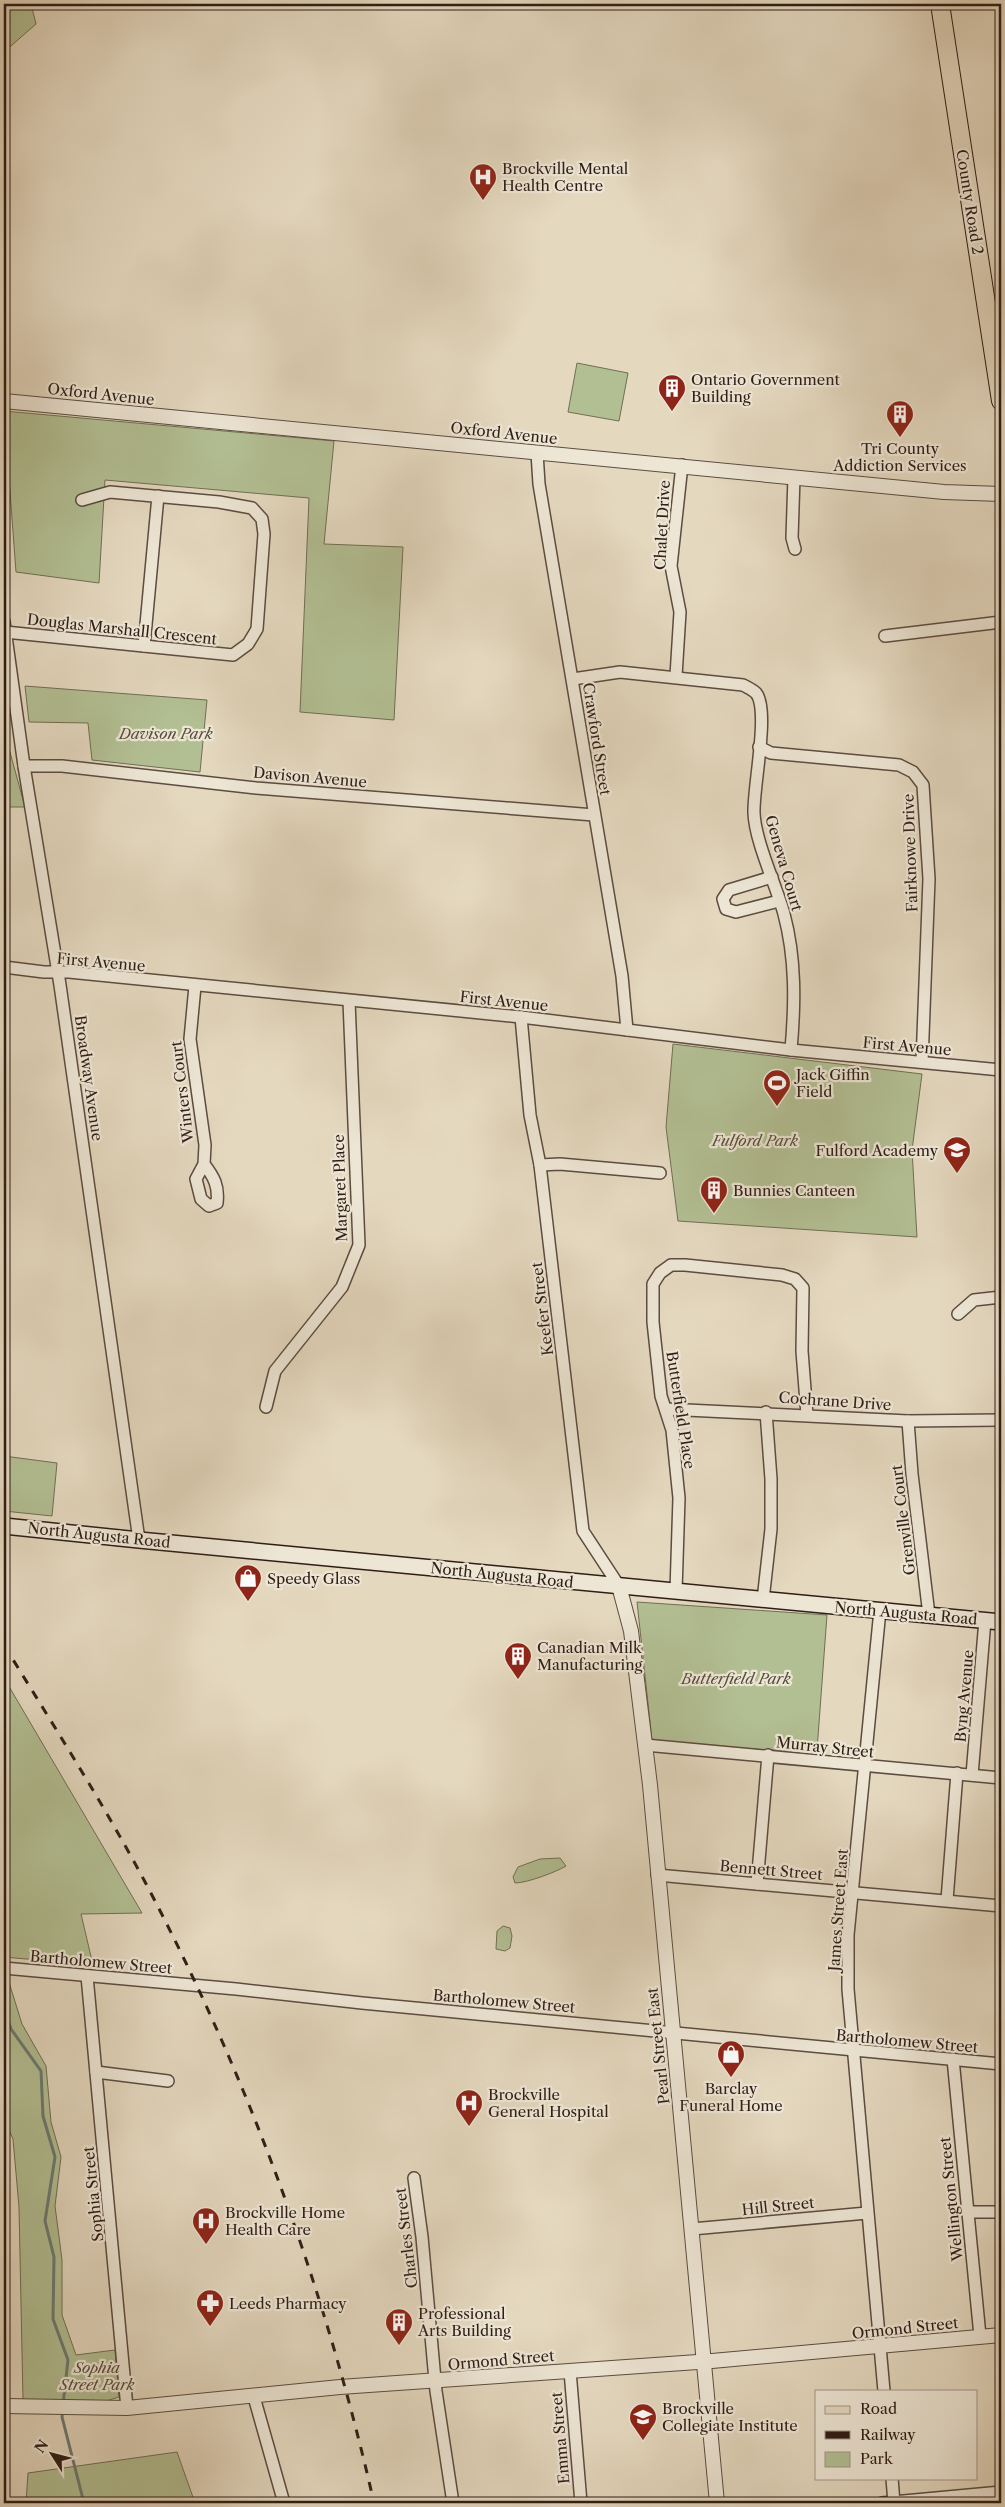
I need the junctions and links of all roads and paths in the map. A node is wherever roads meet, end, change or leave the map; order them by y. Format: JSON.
{"nodes":[{"id":1,"x":940,"y":4,"type":"edge"},
{"id":2,"x":4,"y":400,"type":"edge"},
{"id":3,"x":1001,"y":401,"type":"edge"},
{"id":4,"x":537,"y":452,"type":"junction"},
{"id":5,"x":682,"y":465,"type":"junction"},
{"id":6,"x":794,"y":477,"type":"junction"},
{"id":7,"x":1001,"y":494,"type":"edge"},
{"id":8,"x":158,"y":496,"type":"junction"},
{"id":9,"x":82,"y":500,"type":"dead end"},
{"id":10,"x":795,"y":549,"type":"dead end"},
{"id":11,"x":1001,"y":622,"type":"edge"},
{"id":12,"x":4,"y":627,"type":"edge"},
{"id":13,"x":885,"y":636,"type":"dead end"},
{"id":14,"x":144,"y":646,"type":"junction"},
{"id":15,"x":676,"y":676,"type":"junction"},
{"id":16,"x":573,"y":679,"type":"junction"},
{"id":17,"x":759,"y":747,"type":"junction"},
{"id":18,"x":24,"y":766,"type":"junction"},
{"id":19,"x":594,"y":815,"type":"junction"},
{"id":20,"x":772,"y":877,"type":"junction"},
{"id":21,"x":779,"y":901,"type":"junction"},
{"id":22,"x":4,"y":968,"type":"edge"},
{"id":23,"x":58,"y":971,"type":"junction"},
{"id":24,"x":195,"y":986,"type":"junction"},
{"id":25,"x":349,"y":1001,"type":"junction"},
{"id":26,"x":521,"y":1017,"type":"junction"},
{"id":27,"x":627,"y":1030,"type":"junction"},
{"id":28,"x":791,"y":1050,"type":"junction"},
{"id":29,"x":922,"y":1062,"type":"junction"},
{"id":30,"x":1001,"y":1070,"type":"edge"},
{"id":31,"x":204,"y":1164,"type":"dead end"},
{"id":32,"x":540,"y":1165,"type":"junction"},
{"id":33,"x":660,"y":1173,"type":"dead end"},
{"id":34,"x":1001,"y":1297,"type":"edge"},
{"id":35,"x":958,"y":1314,"type":"dead end"},
{"id":36,"x":266,"y":1407,"type":"dead end"},
{"id":37,"x":666,"y":1408,"type":"junction"},
{"id":38,"x":766,"y":1412,"type":"junction"},
{"id":39,"x":807,"y":1415,"type":"junction"},
{"id":40,"x":1001,"y":1420,"type":"edge"},
{"id":41,"x":908,"y":1421,"type":"junction"},
{"id":42,"x":4,"y":1526,"type":"edge"},
{"id":43,"x":139,"y":1540,"type":"junction"},
{"id":44,"x":619,"y":1586,"type":"junction"},
{"id":45,"x":676,"y":1591,"type":"junction"},
{"id":46,"x":763,"y":1600,"type":"junction"},
{"id":47,"x":880,"y":1610,"type":"junction"},
{"id":48,"x":929,"y":1615,"type":"junction"},
{"id":49,"x":985,"y":1620,"type":"junction"},
{"id":50,"x":1001,"y":1622,"type":"edge"},
{"id":51,"x":645,"y":1745,"type":"junction"},
{"id":52,"x":768,"y":1755,"type":"junction"},
{"id":53,"x":865,"y":1766,"type":"junction"},
{"id":54,"x":957,"y":1773,"type":"junction"},
{"id":55,"x":972,"y":1775,"type":"junction"},
{"id":56,"x":1001,"y":1778,"type":"edge"},
{"id":57,"x":657,"y":1875,"type":"junction"},
{"id":58,"x":757,"y":1884,"type":"junction"},
{"id":59,"x":852,"y":1893,"type":"junction"},
{"id":60,"x":946,"y":1900,"type":"junction"},
{"id":61,"x":1001,"y":1906,"type":"edge"},
{"id":62,"x":4,"y":1968,"type":"edge"},
{"id":63,"x":87,"y":1976,"type":"junction"},
{"id":64,"x":674,"y":2033,"type":"junction"},
{"id":65,"x":853,"y":2052,"type":"junction"},
{"id":66,"x":953,"y":2060,"type":"junction"},
{"id":67,"x":1001,"y":2064,"type":"edge"},
{"id":68,"x":96,"y":2072,"type":"junction"},
{"id":69,"x":168,"y":2081,"type":"dead end"},
{"id":70,"x":414,"y":2178,"type":"dead end"},
{"id":71,"x":867,"y":2212,"type":"junction"},
{"id":72,"x":967,"y":2212,"type":"junction"},
{"id":73,"x":1001,"y":2212,"type":"edge"},
{"id":74,"x":692,"y":2230,"type":"junction"},
{"id":75,"x":1001,"y":2335,"type":"edge"},
{"id":76,"x":980,"y":2336,"type":"junction"},
{"id":77,"x":880,"y":2347,"type":"junction"},
{"id":78,"x":702,"y":2362,"type":"junction"},
{"id":79,"x":570,"y":2371,"type":"junction"},
{"id":80,"x":436,"y":2382,"type":"junction"},
{"id":81,"x":884,"y":2390,"type":"edge"},
{"id":82,"x":254,"y":2397,"type":"junction"},
{"id":83,"x":4,"y":2406,"type":"edge"},
{"id":84,"x":127,"y":2408,"type":"junction"},
{"id":85,"x":892,"y":2480,"type":"edge"},
{"id":86,"x":1001,"y":2492,"type":"edge"},
{"id":87,"x":284,"y":2503,"type":"edge"},
{"id":88,"x":453,"y":2503,"type":"edge"},
{"id":89,"x":581,"y":2503,"type":"edge"},
{"id":90,"x":717,"y":2503,"type":"edge"},
{"id":91,"x":890,"y":2503,"type":"edge"}],
"edges":[{"from":1,"to":3,"type":"main road","name":"County Road 2"},
{"from":2,"to":4,"type":"street","name":"Oxford Avenue"},
{"from":4,"to":5,"type":"street","name":"Oxford Avenue"},
{"from":4,"to":16,"type":"street","name":"Crawford Street"},
{"from":5,"to":6,"type":"street","name":"Oxford Avenue"},
{"from":5,"to":15,"type":"street","name":"Chalet Drive"},
{"from":6,"to":7,"type":"street","name":"Oxford Avenue"},
{"from":6,"to":10,"type":"street"},
{"from":8,"to":9,"type":"street","name":"Douglas Marshall Crescent"},
{"from":8,"to":14,"type":"street"},
{"from":8,"to":14,"type":"street","name":"Douglas Marshall Crescent"},
{"from":11,"to":13,"type":"street"},
{"from":12,"to":14,"type":"street","name":"Douglas Marshall Crescent"},
{"from":12,"to":18,"type":"street","name":"Broadway Avenue"},
{"from":15,"to":16,"type":"street","name":"Geneva Court"},
{"from":15,"to":17,"type":"street","name":"Geneva Court"},
{"from":16,"to":19,"type":"street","name":"Crawford Street"},
{"from":17,"to":20,"type":"street","name":"Geneva Court"},
{"from":17,"to":29,"type":"street","name":"Fairknowe Drive"},
{"from":18,"to":19,"type":"street","name":"Davison Avenue"},
{"from":18,"to":23,"type":"street","name":"Broadway Avenue"},
{"from":19,"to":27,"type":"street","name":"Crawford Street"},
{"from":20,"to":21,"type":"street","name":"Geneva Court"},
{"from":20,"to":21,"type":"street"},
{"from":21,"to":28,"type":"street","name":"Geneva Court"},
{"from":22,"to":23,"type":"street","name":"First Avenue"},
{"from":23,"to":24,"type":"street","name":"First Avenue"},
{"from":23,"to":43,"type":"street","name":"Broadway Avenue"},
{"from":24,"to":25,"type":"street","name":"First Avenue"},
{"from":24,"to":31,"type":"street","name":"Winters Court"},
{"from":25,"to":26,"type":"street","name":"First Avenue"},
{"from":25,"to":36,"type":"street","name":"Margaret Place"},
{"from":26,"to":27,"type":"street","name":"First Avenue"},
{"from":26,"to":32,"type":"street","name":"Keefer Street"},
{"from":27,"to":28,"type":"street","name":"First Avenue"},
{"from":28,"to":29,"type":"street","name":"First Avenue"},
{"from":29,"to":30,"type":"street","name":"First Avenue"},
{"from":32,"to":33,"type":"street"},
{"from":32,"to":44,"type":"street","name":"Keefer Street"},
{"from":34,"to":35,"type":"street"},
{"from":37,"to":38,"type":"street","name":"Cochrane Drive"},
{"from":37,"to":39,"type":"street","name":"Butterfield Place"},
{"from":37,"to":45,"type":"street","name":"Butterfield Place"},
{"from":38,"to":39,"type":"street","name":"Cochrane Drive"},
{"from":38,"to":46,"type":"street"},
{"from":39,"to":41,"type":"street","name":"Cochrane Drive"},
{"from":40,"to":41,"type":"street","name":"Cochrane Drive"},
{"from":41,"to":48,"type":"street","name":"Grenville Court"},
{"from":42,"to":43,"type":"main road","name":"North Augusta Road"},
{"from":43,"to":44,"type":"main road","name":"North Augusta Road"},
{"from":44,"to":45,"type":"main road","name":"North Augusta Road"},
{"from":44,"to":51,"type":"street","name":"Pearl Street East"},
{"from":45,"to":46,"type":"main road","name":"North Augusta Road"},
{"from":46,"to":47,"type":"main road","name":"North Augusta Road"},
{"from":47,"to":48,"type":"main road","name":"North Augusta Road"},
{"from":47,"to":53,"type":"street","name":"James Street East"},
{"from":48,"to":49,"type":"main road","name":"North Augusta Road"},
{"from":49,"to":50,"type":"main road","name":"North Augusta Road"},
{"from":49,"to":55,"type":"street","name":"Byng Avenue"},
{"from":51,"to":52,"type":"street","name":"Murray Street"},
{"from":51,"to":57,"type":"street","name":"Pearl Street East"},
{"from":52,"to":53,"type":"street","name":"Murray Street"},
{"from":52,"to":58,"type":"street"},
{"from":53,"to":54,"type":"street","name":"Murray Street"},
{"from":53,"to":59,"type":"street","name":"James Street East"},
{"from":54,"to":55,"type":"street","name":"Murray Street"},
{"from":54,"to":60,"type":"street"},
{"from":55,"to":56,"type":"street","name":"Murray Street"},
{"from":57,"to":58,"type":"street","name":"Bennett Street"},
{"from":57,"to":64,"type":"street","name":"Pearl Street East"},
{"from":58,"to":59,"type":"street","name":"Bennett Street"},
{"from":59,"to":60,"type":"street","name":"Bennett Street"},
{"from":59,"to":65,"type":"street","name":"James Street East"},
{"from":60,"to":61,"type":"street","name":"Bennett Street"},
{"from":62,"to":63,"type":"street","name":"Bartholomew Street"},
{"from":63,"to":64,"type":"street","name":"Bartholomew Street"},
{"from":63,"to":68,"type":"street","name":"Sophia Street"},
{"from":64,"to":65,"type":"street","name":"Bartholomew Street"},
{"from":64,"to":74,"type":"street","name":"Pearl Street East"},
{"from":65,"to":66,"type":"street","name":"Bartholomew Street"},
{"from":65,"to":71,"type":"street","name":"James Street East"},
{"from":66,"to":67,"type":"street","name":"Bartholomew Street"},
{"from":66,"to":72,"type":"street","name":"Wellington Street"},
{"from":68,"to":69,"type":"street"},
{"from":68,"to":84,"type":"street","name":"Sophia Street"},
{"from":70,"to":80,"type":"street","name":"Charles Street"},
{"from":71,"to":74,"type":"street","name":"Hill Street"},
{"from":71,"to":77,"type":"street","name":"James Street East"},
{"from":72,"to":73,"type":"street"},
{"from":72,"to":76,"type":"street","name":"Wellington Street"},
{"from":74,"to":78,"type":"street","name":"Pearl Street East"},
{"from":75,"to":76,"type":"street","name":"Ormond Street"},
{"from":76,"to":77,"type":"street","name":"Ormond Street"},
{"from":77,"to":78,"type":"street","name":"Ormond Street"},
{"from":77,"to":81,"type":"street","name":"James Street East"},
{"from":78,"to":79,"type":"street","name":"Ormond Street"},
{"from":78,"to":90,"type":"street","name":"Pearl Street East"},
{"from":79,"to":80,"type":"street","name":"Ormond Street"},
{"from":79,"to":89,"type":"street","name":"Emma Street"},
{"from":80,"to":82,"type":"street","name":"Ormond Street"},
{"from":80,"to":88,"type":"street","name":"Charles Street"},
{"from":82,"to":84,"type":"street","name":"Ormond Street"},
{"from":82,"to":87,"type":"street"},
{"from":83,"to":84,"type":"street","name":"Ormond Street"},
{"from":85,"to":91,"type":"street"},
{"from":86,"to":91,"type":"street"}]}
